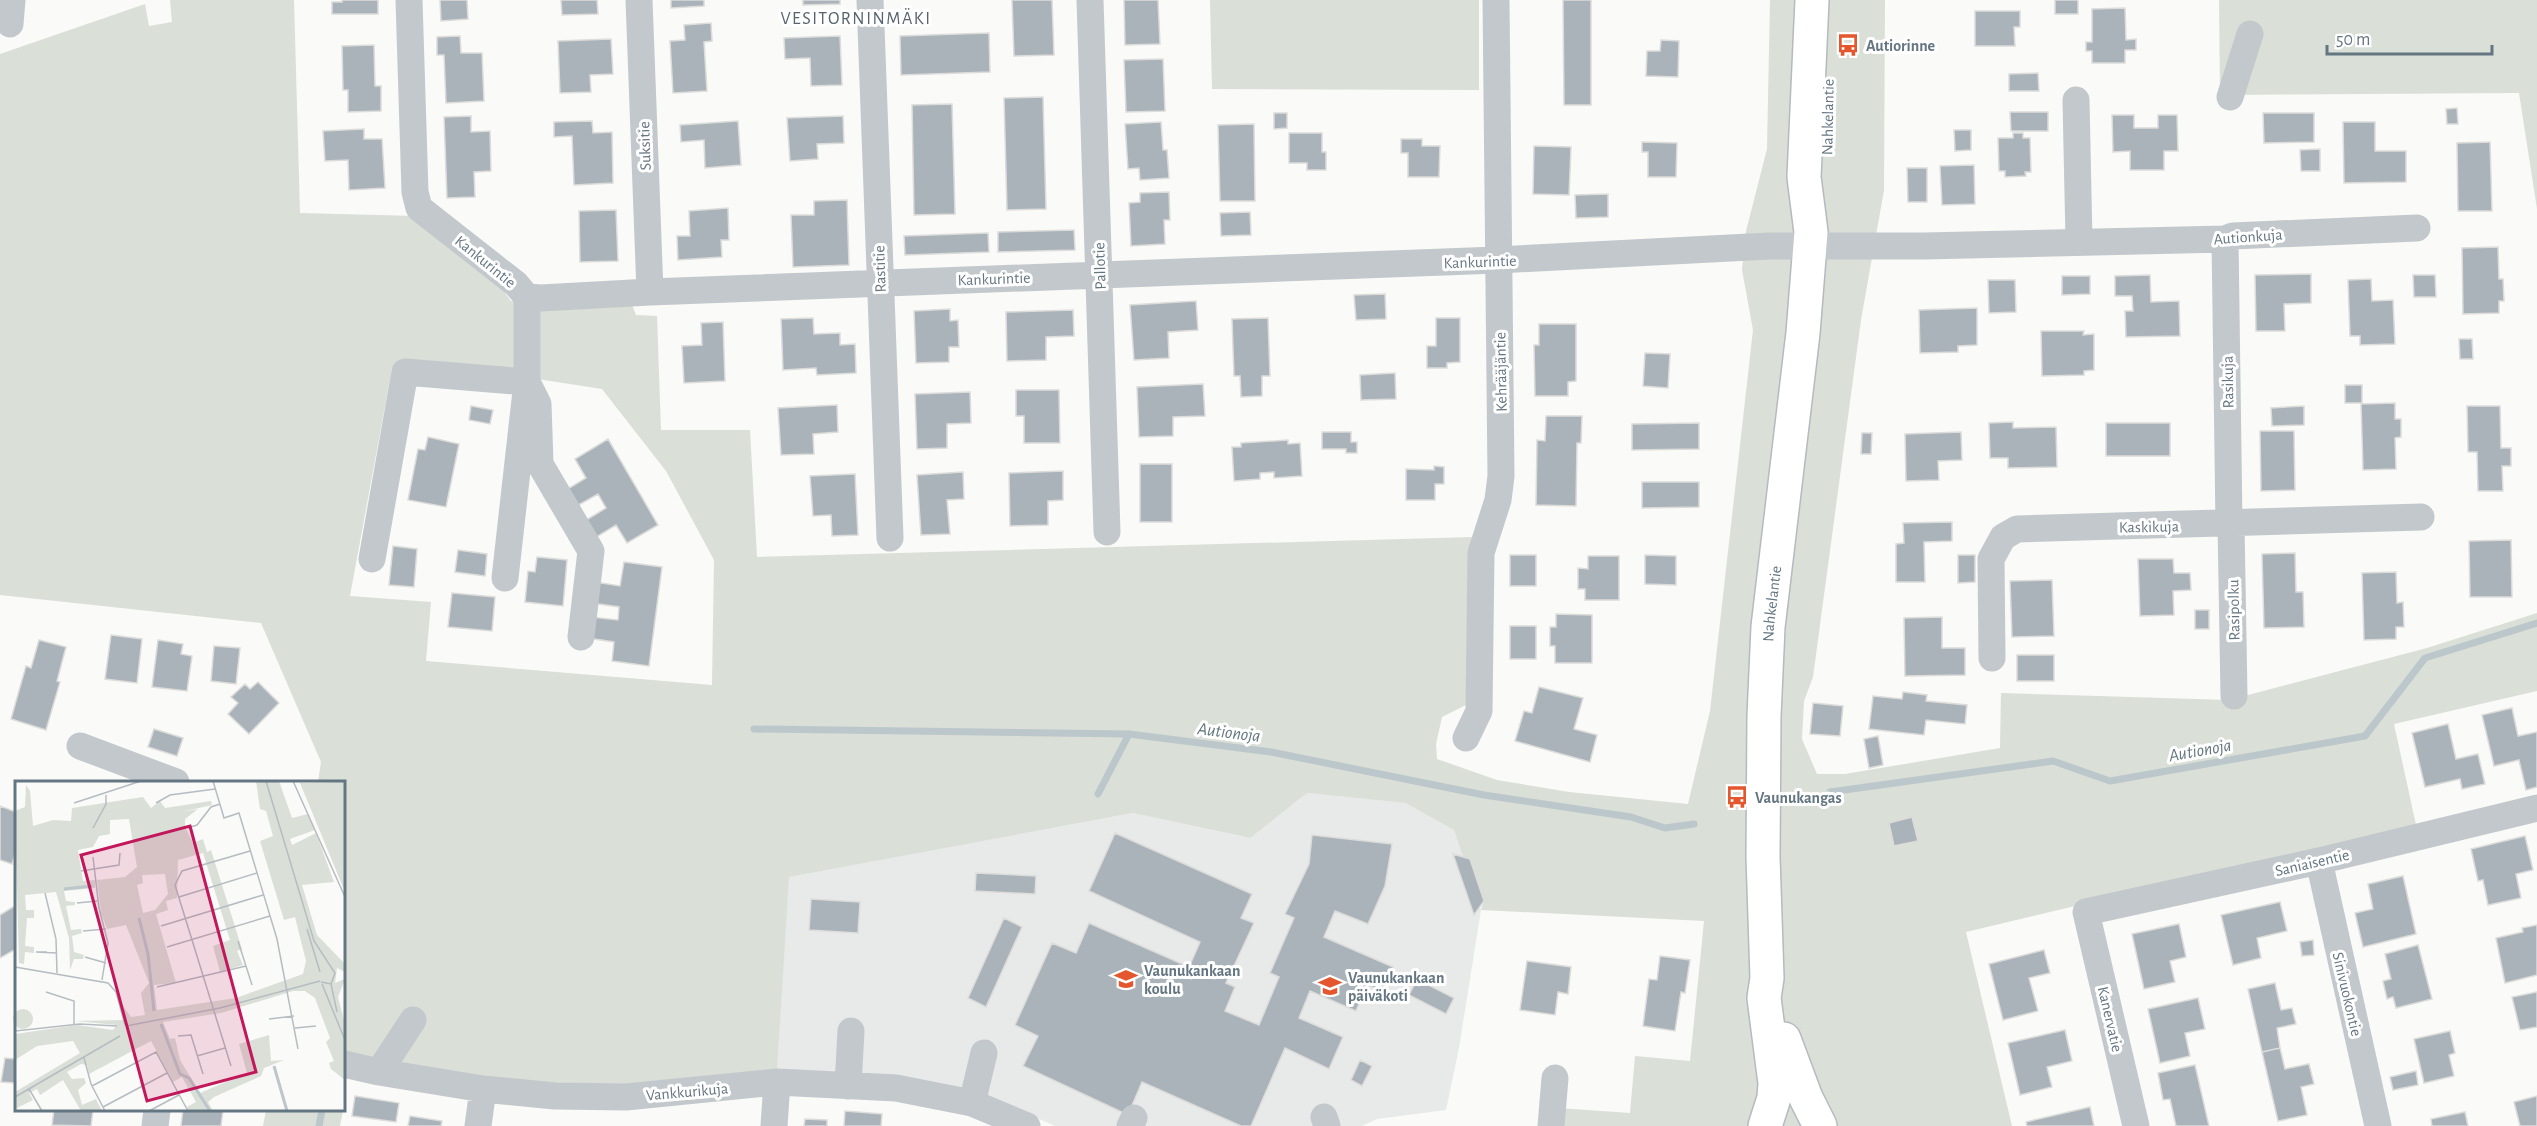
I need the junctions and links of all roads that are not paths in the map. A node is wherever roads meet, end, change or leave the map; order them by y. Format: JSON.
{"nodes":[{"id":1,"x":409,"y":0,"type":"edge"},
{"id":2,"x":639,"y":0,"type":"edge"},
{"id":3,"x":870,"y":0,"type":"edge"},
{"id":4,"x":1090,"y":0,"type":"edge"},
{"id":5,"x":1496,"y":0,"type":"edge"},
{"id":6,"x":1812,"y":0,"type":"edge"},
{"id":7,"x":1829,"y":0,"type":"edge"},
{"id":8,"x":2250,"y":34,"type":"dead end"},
{"id":9,"x":2230,"y":97,"type":"dead end"},
{"id":10,"x":2076,"y":100,"type":"dead end"},
{"id":11,"x":2417,"y":228,"type":"dead end"},
{"id":12,"x":1810,"y":238,"type":"junction"},
{"id":13,"x":2224,"y":239,"type":"junction"},
{"id":14,"x":2079,"y":241,"type":"junction"},
{"id":15,"x":1497,"y":260,"type":"junction"},
{"id":16,"x":1099,"y":274,"type":"junction"},
{"id":17,"x":879,"y":283,"type":"junction"},
{"id":18,"x":650,"y":292,"type":"junction"},
{"id":19,"x":527,"y":297,"type":"junction"},
{"id":20,"x":527,"y":382,"type":"junction"},
{"id":21,"x":2421,"y":517,"type":"dead end"},
{"id":22,"x":2230,"y":524,"type":"junction"},
{"id":23,"x":1107,"y":532,"type":"dead end"},
{"id":24,"x":890,"y":538,"type":"dead end"},
{"id":25,"x":372,"y":560,"type":"dead end"},
{"id":26,"x":505,"y":578,"type":"dead end"},
{"id":27,"x":581,"y":637,"type":"dead end"},
{"id":28,"x":1992,"y":658,"type":"dead end"},
{"id":29,"x":2234,"y":696,"type":"dead end"},
{"id":30,"x":1466,"y":738,"type":"dead end"},
{"id":31,"x":80,"y":746,"type":"dead end"},
{"id":32,"x":171,"y":781,"type":"edge"},
{"id":33,"x":2537,"y":808,"type":"edge"},
{"id":34,"x":2319,"y":861,"type":"junction"},
{"id":35,"x":2086,"y":912,"type":"joint"},
{"id":36,"x":1767,"y":978,"type":"junction"},
{"id":37,"x":413,"y":1020,"type":"dead end"},
{"id":38,"x":851,"y":1031,"type":"dead end"},
{"id":39,"x":984,"y":1053,"type":"dead end"},
{"id":40,"x":345,"y":1064,"type":"edge"},
{"id":41,"x":379,"y":1072,"type":"junction"},
{"id":42,"x":1555,"y":1078,"type":"dead end"},
{"id":43,"x":777,"y":1082,"type":"junction"},
{"id":44,"x":848,"y":1086,"type":"junction"},
{"id":45,"x":483,"y":1089,"type":"junction"},
{"id":46,"x":972,"y":1103,"type":"junction"},
{"id":47,"x":157,"y":1111,"type":"edge"},
{"id":48,"x":155,"y":1126,"type":"edge"},
{"id":49,"x":478,"y":1126,"type":"edge"},
{"id":50,"x":774,"y":1126,"type":"edge"},
{"id":51,"x":1027,"y":1126,"type":"edge"},
{"id":52,"x":1551,"y":1126,"type":"edge"},
{"id":53,"x":1765,"y":1126,"type":"edge"},
{"id":54,"x":1820,"y":1126,"type":"edge"},
{"id":55,"x":2136,"y":1126,"type":"edge"},
{"id":56,"x":2378,"y":1126,"type":"edge"}],
"edges":[{"from":1,"to":19,"type":"street","name":"Kankurintie"},
{"from":2,"to":18,"type":"street","name":"Suksitie"},
{"from":3,"to":17,"type":"street","name":"Rastitie"},
{"from":4,"to":16,"type":"street","name":"Pallotie"},
{"from":5,"to":15,"type":"street","name":"Kehrääjäntie"},
{"from":6,"to":12,"type":"main road","name":"Nahkelantie"},
{"from":7,"to":12,"type":"main road","name":"Nahkelantie"},
{"from":8,"to":9,"type":"street"},
{"from":10,"to":14,"type":"street"},
{"from":11,"to":13,"type":"street","name":"Autionkuja"},
{"from":12,"to":14,"type":"street","name":"Autionkuja"},
{"from":12,"to":15,"type":"street","name":"Kankurintie"},
{"from":12,"to":36,"type":"main road","name":"Nahkelantie"},
{"from":13,"to":14,"type":"street","name":"Autionkuja"},
{"from":13,"to":22,"type":"street","name":"Rasikuja"},
{"from":15,"to":16,"type":"street","name":"Kankurintie"},
{"from":15,"to":30,"type":"street","name":"Kehrääjäntie"},
{"from":16,"to":17,"type":"street","name":"Kankurintie"},
{"from":16,"to":23,"type":"street","name":"Pallotie"},
{"from":17,"to":18,"type":"street","name":"Kankurintie"},
{"from":17,"to":24,"type":"street","name":"Rastitie"},
{"from":18,"to":19,"type":"street","name":"Kankurintie"},
{"from":19,"to":20,"type":"street"},
{"from":20,"to":25,"type":"street"},
{"from":20,"to":26,"type":"street"},
{"from":20,"to":27,"type":"street"},
{"from":21,"to":22,"type":"street","name":"Kaskikuja"},
{"from":22,"to":28,"type":"street","name":"Kaskikuja"},
{"from":22,"to":29,"type":"street","name":"Rasipolku"},
{"from":31,"to":32,"type":"street"},
{"from":33,"to":34,"type":"street","name":"Saniaisentie"},
{"from":34,"to":35,"type":"street","name":"Saniaisentie"},
{"from":34,"to":56,"type":"street","name":"Sinivuokontie"},
{"from":35,"to":55,"type":"street","name":"Kanervatie"},
{"from":36,"to":53,"type":"main road","name":"Nahkelantie"},
{"from":36,"to":54,"type":"main road","name":"Nahkelantie"},
{"from":37,"to":41,"type":"street"},
{"from":38,"to":44,"type":"street"},
{"from":39,"to":46,"type":"street"},
{"from":40,"to":41,"type":"street","name":"Vankkurikuja"},
{"from":41,"to":45,"type":"street","name":"Vankkurikuja"},
{"from":42,"to":52,"type":"street"},
{"from":43,"to":44,"type":"street","name":"Vankkurikuja"},
{"from":43,"to":45,"type":"street","name":"Vankkurikuja"},
{"from":43,"to":50,"type":"street"},
{"from":44,"to":46,"type":"street","name":"Vankkurikuja"},
{"from":45,"to":49,"type":"street"},
{"from":46,"to":51,"type":"street","name":"Vankkurikuja"},
{"from":47,"to":48,"type":"street"}]}
